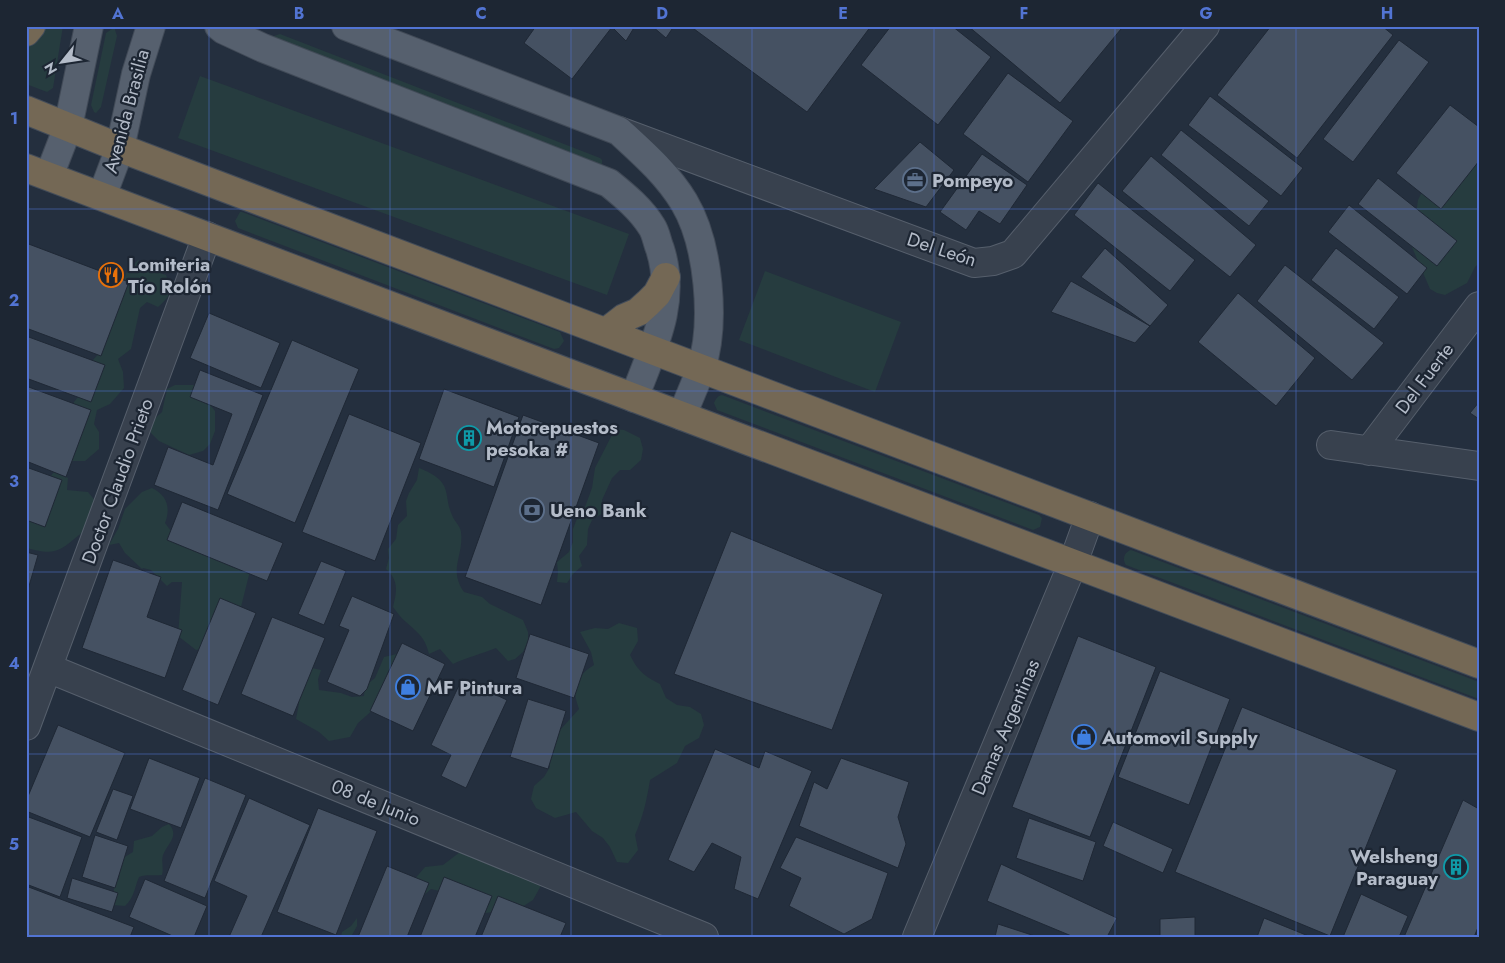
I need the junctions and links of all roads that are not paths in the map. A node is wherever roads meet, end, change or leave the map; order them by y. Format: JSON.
{"nodes":[{"id":1,"x":31,"y":26,"type":"edge"},
{"id":2,"x":89,"y":26,"type":"edge"},
{"id":3,"x":151,"y":26,"type":"edge"},
{"id":4,"x":220,"y":26,"type":"edge"},
{"id":5,"x":346,"y":26,"type":"edge"},
{"id":6,"x":1206,"y":26,"type":"edge"},
{"id":7,"x":26,"y":32,"type":"edge"},
{"id":8,"x":26,"y":110,"type":"edge"},
{"id":9,"x":68,"y":127,"type":"junction"},
{"id":10,"x":619,"y":132,"type":"junction"},
{"id":11,"x":120,"y":148,"type":"junction"},
{"id":12,"x":37,"y":172,"type":"edge"},
{"id":13,"x":102,"y":196,"type":"junction"},
{"id":14,"x":207,"y":236,"type":"junction"},
{"id":15,"x":666,"y":278,"type":"junction"},
{"id":16,"x":1479,"y":306,"type":"edge"},
{"id":17,"x":606,"y":332,"type":"junction"},
{"id":18,"x":653,"y":350,"type":"junction"},
{"id":19,"x":701,"y":368,"type":"junction"},
{"id":20,"x":634,"y":398,"type":"junction"},
{"id":21,"x":682,"y":416,"type":"junction"},
{"id":22,"x":1331,"y":445,"type":"dead end"},
{"id":23,"x":1369,"y":450,"type":"junction"},
{"id":24,"x":1479,"y":466,"type":"edge"},
{"id":25,"x":1090,"y":516,"type":"junction"},
{"id":26,"x":1073,"y":563,"type":"junction"},
{"id":27,"x":1479,"y":664,"type":"edge"},
{"id":28,"x":48,"y":668,"type":"junction"},
{"id":29,"x":1479,"y":717,"type":"edge"},
{"id":30,"x":26,"y":726,"type":"edge"},
{"id":31,"x":704,"y":937,"type":"edge"},
{"id":32,"x":917,"y":937,"type":"edge"}],
"edges":[{"from":1,"to":7,"type":"highway"},
{"from":2,"to":9,"type":"main road"},
{"from":3,"to":11,"type":"main road","name":"Avenida Brasilia"},
{"from":4,"to":15,"type":"main road"},
{"from":5,"to":10,"type":"main road"},
{"from":6,"to":10,"type":"street","name":"Del León"},
{"from":8,"to":9,"type":"highway"},
{"from":9,"to":11,"type":"highway"},
{"from":9,"to":12,"type":"main road"},
{"from":10,"to":19,"type":"main road"},
{"from":11,"to":13,"type":"main road","name":"Avenida Brasilia"},
{"from":11,"to":17,"type":"highway"},
{"from":12,"to":13,"type":"highway"},
{"from":13,"to":14,"type":"highway"},
{"from":14,"to":20,"type":"highway"},
{"from":14,"to":28,"type":"street","name":"Doctor Claudio Prieto"},
{"from":15,"to":17,"type":"highway"},
{"from":15,"to":18,"type":"main road"},
{"from":16,"to":23,"type":"street","name":"Del Fuerte"},
{"from":17,"to":18,"type":"highway"},
{"from":18,"to":19,"type":"highway"},
{"from":18,"to":20,"type":"main road"},
{"from":19,"to":21,"type":"main road"},
{"from":19,"to":25,"type":"highway"},
{"from":20,"to":21,"type":"highway"},
{"from":21,"to":26,"type":"highway"},
{"from":22,"to":23,"type":"street"},
{"from":23,"to":24,"type":"street"},
{"from":25,"to":26,"type":"street","name":"Damas Argentinas"},
{"from":25,"to":27,"type":"highway"},
{"from":26,"to":29,"type":"highway"},
{"from":26,"to":32,"type":"street","name":"Damas Argentinas"},
{"from":28,"to":30,"type":"street","name":"Doctor Claudio Prieto"},
{"from":28,"to":31,"type":"street","name":"08 de Junio"}]}
